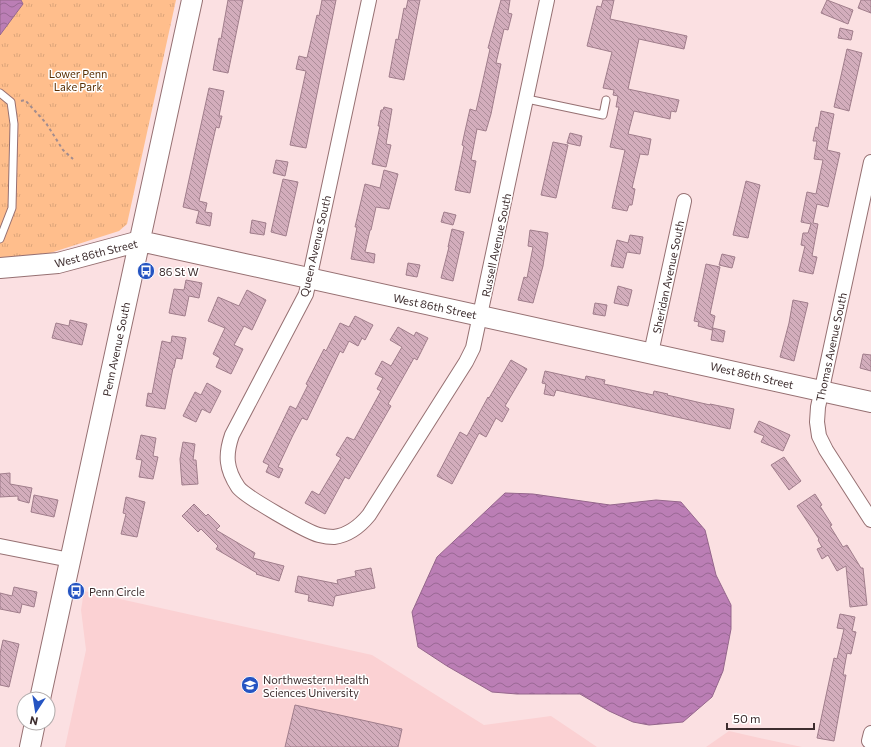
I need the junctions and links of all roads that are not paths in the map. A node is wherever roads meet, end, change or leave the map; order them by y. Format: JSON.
{"nodes":[{"id":1,"x":192,"y":0,"type":"edge"},
{"id":2,"x":369,"y":0,"type":"edge"},
{"id":3,"x":547,"y":0,"type":"edge"},
{"id":4,"x":0,"y":93,"type":"edge"},
{"id":5,"x":526,"y":99,"type":"junction"},
{"id":6,"x":606,"y":100,"type":"dead end"},
{"id":7,"x":871,"y":162,"type":"edge"},
{"id":8,"x":684,"y":201,"type":"dead end"},
{"id":9,"x":0,"y":239,"type":"edge"},
{"id":10,"x":140,"y":241,"type":"junction"},
{"id":11,"x":0,"y":268,"type":"edge"},
{"id":12,"x":309,"y":278,"type":"junction"},
{"id":13,"x":481,"y":316,"type":"junction"},
{"id":14,"x":651,"y":353,"type":"junction"},
{"id":15,"x":822,"y":391,"type":"junction"},
{"id":16,"x":871,"y":402,"type":"edge"},
{"id":17,"x":289,"y":520,"type":"joint"},
{"id":18,"x":871,"y":520,"type":"edge"},
{"id":19,"x":0,"y":546,"type":"edge"},
{"id":20,"x":70,"y":560,"type":"junction"},
{"id":21,"x":42,"y":691,"type":"edge"},
{"id":22,"x":33,"y":731,"type":"edge"},
{"id":23,"x":30,"y":747,"type":"edge"}],
"edges":[{"from":1,"to":10,"type":"street","name":"Penn Avenue South"},
{"from":2,"to":12,"type":"street","name":"Queen Avenue South"},
{"from":3,"to":5,"type":"street","name":"Russell Avenue South"},
{"from":4,"to":9,"type":"lane"},
{"from":5,"to":6,"type":"lane"},
{"from":5,"to":13,"type":"street","name":"Russell Avenue South"},
{"from":7,"to":15,"type":"street","name":"Thomas Avenue South"},
{"from":8,"to":14,"type":"street","name":"Sheridan Avenue South"},
{"from":10,"to":11,"type":"street","name":"West 86th Street"},
{"from":10,"to":12,"type":"street","name":"West 86th Street"},
{"from":10,"to":20,"type":"street","name":"Penn Avenue South"},
{"from":12,"to":13,"type":"street","name":"West 86th Street"},
{"from":12,"to":17,"type":"street","name":"Queen Avenue South"},
{"from":13,"to":14,"type":"street","name":"West 86th Street"},
{"from":13,"to":17,"type":"street","name":"Russell Avenue South"},
{"from":14,"to":15,"type":"street","name":"West 86th Street"},
{"from":15,"to":16,"type":"street","name":"West 86th Street"},
{"from":15,"to":18,"type":"street","name":"Thomas Avenue South"},
{"from":19,"to":20,"type":"street"},
{"from":20,"to":21,"type":"street","name":"Penn Avenue South"},
{"from":22,"to":23,"type":"street"}]}
